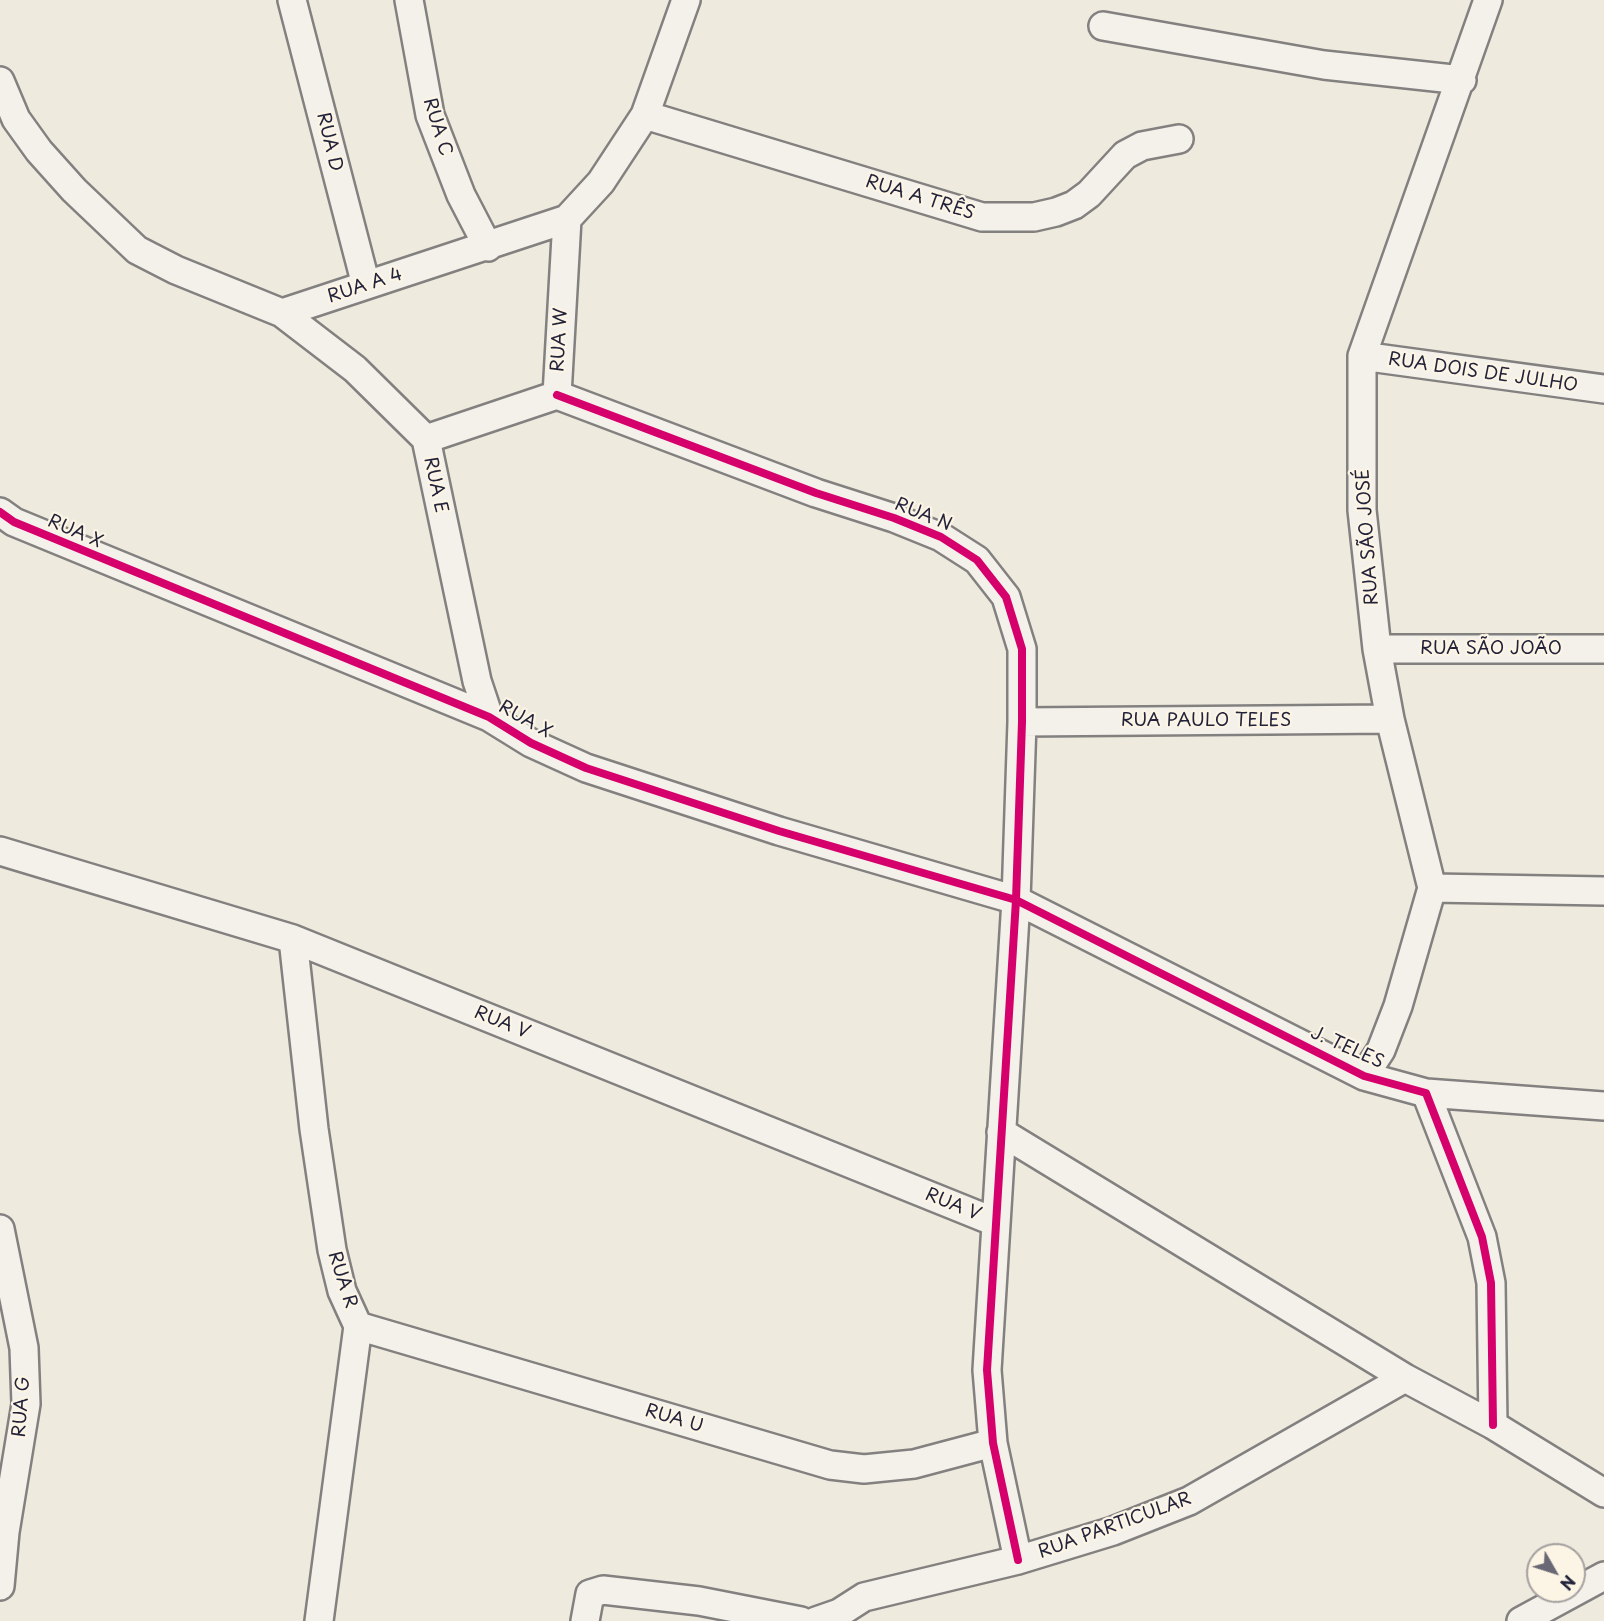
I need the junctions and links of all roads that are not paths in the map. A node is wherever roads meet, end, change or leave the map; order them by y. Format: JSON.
{"nodes":[{"id":1,"x":292,"y":0,"type":"edge"},
{"id":2,"x":409,"y":0,"type":"edge"},
{"id":3,"x":686,"y":0,"type":"edge"},
{"id":4,"x":1488,"y":0,"type":"edge"},
{"id":5,"x":1103,"y":26,"type":"dead end"},
{"id":6,"x":1462,"y":80,"type":"junction"},
{"id":7,"x":0,"y":81,"type":"edge"},
{"id":8,"x":645,"y":115,"type":"junction"},
{"id":9,"x":1179,"y":139,"type":"dead end"},
{"id":10,"x":567,"y":219,"type":"junction"},
{"id":11,"x":488,"y":247,"type":"junction"},
{"id":12,"x":366,"y":285,"type":"junction"},
{"id":13,"x":282,"y":313,"type":"junction"},
{"id":14,"x":1362,"y":356,"type":"junction"},
{"id":15,"x":1604,"y":389,"type":"edge"},
{"id":16,"x":557,"y":395,"type":"junction"},
{"id":17,"x":426,"y":439,"type":"junction"},
{"id":18,"x":5,"y":521,"type":"edge"},
{"id":19,"x":1377,"y":649,"type":"junction"},
{"id":20,"x":1604,"y":649,"type":"edge"},
{"id":21,"x":489,"y":717,"type":"junction"},
{"id":22,"x":1390,"y":719,"type":"junction"},
{"id":23,"x":1022,"y":722,"type":"junction"},
{"id":24,"x":0,"y":851,"type":"edge"},
{"id":25,"x":1432,"y":888,"type":"junction"},
{"id":26,"x":1604,"y":891,"type":"edge"},
{"id":27,"x":1016,"y":900,"type":"junction"},
{"id":28,"x":293,"y":939,"type":"junction"},
{"id":29,"x":1364,"y":1076,"type":"junction"},
{"id":30,"x":1426,"y":1093,"type":"junction"},
{"id":31,"x":1604,"y":1106,"type":"edge"},
{"id":32,"x":1001,"y":1132,"type":"junction"},
{"id":33,"x":995,"y":1222,"type":"junction"},
{"id":34,"x":0,"y":1229,"type":"edge"},
{"id":35,"x":358,"y":1326,"type":"junction"},
{"id":36,"x":1405,"y":1378,"type":"junction"},
{"id":37,"x":1493,"y":1425,"type":"junction"},
{"id":38,"x":993,"y":1443,"type":"junction"},
{"id":39,"x":1604,"y":1493,"type":"edge"},
{"id":40,"x":1018,"y":1560,"type":"junction"},
{"id":41,"x":1604,"y":1576,"type":"edge"},
{"id":42,"x":0,"y":1586,"type":"edge"},
{"id":43,"x":832,"y":1618,"type":"edge"},
{"id":44,"x":319,"y":1621,"type":"edge"},
{"id":45,"x":585,"y":1621,"type":"edge"},
{"id":46,"x":801,"y":1621,"type":"edge"},
{"id":47,"x":1521,"y":1621,"type":"edge"}],
"edges":[{"from":1,"to":12,"type":"street","name":"RUA D"},
{"from":2,"to":11,"type":"street","name":"RUA C"},
{"from":3,"to":8,"type":"street","name":"RUA A 4"},
{"from":4,"to":6,"type":"street","name":"RUA SÃO JOSÉ"},
{"from":5,"to":6,"type":"street"},
{"from":6,"to":14,"type":"street","name":"RUA SÃO JOSÉ"},
{"from":7,"to":13,"type":"street"},
{"from":8,"to":9,"type":"street","name":"RUA A TRÊS"},
{"from":8,"to":10,"type":"street","name":"RUA A 4"},
{"from":10,"to":11,"type":"street","name":"RUA A 4"},
{"from":10,"to":16,"type":"street","name":"RUA W"},
{"from":11,"to":12,"type":"street","name":"RUA A 4"},
{"from":12,"to":13,"type":"street","name":"RUA A 4"},
{"from":13,"to":17,"type":"street","name":"RUA E"},
{"from":14,"to":15,"type":"street","name":"RUA DOIS DE JULHO"},
{"from":14,"to":19,"type":"street","name":"RUA SÃO JOSÉ"},
{"from":16,"to":17,"type":"street","name":"RUA W"},
{"from":16,"to":23,"type":"street","name":"RUA N"},
{"from":17,"to":21,"type":"street","name":"RUA E"},
{"from":18,"to":21,"type":"street","name":"RUA X"},
{"from":19,"to":20,"type":"street","name":"RUA SÃO JOÃO"},
{"from":19,"to":22,"type":"street","name":"RUA SÃO JOSÉ"},
{"from":21,"to":27,"type":"street","name":"RUA X"},
{"from":22,"to":23,"type":"street","name":"RUA PAULO TELES"},
{"from":22,"to":25,"type":"street","name":"RUA SÃO JOSÉ"},
{"from":23,"to":27,"type":"street","name":"RUA N"},
{"from":24,"to":28,"type":"street","name":"RUA V"},
{"from":25,"to":26,"type":"street"},
{"from":25,"to":29,"type":"street"},
{"from":27,"to":29,"type":"street","name":"J. TELES"},
{"from":27,"to":32,"type":"street","name":"RUA N"},
{"from":28,"to":33,"type":"street","name":"RUA V"},
{"from":28,"to":35,"type":"street","name":"RUA R"},
{"from":29,"to":30,"type":"street","name":"J. TELES"},
{"from":30,"to":31,"type":"street","name":"J. TELES"},
{"from":30,"to":37,"type":"street"},
{"from":32,"to":33,"type":"street","name":"RUA N"},
{"from":32,"to":36,"type":"street"},
{"from":33,"to":38,"type":"street","name":"RUA N"},
{"from":34,"to":42,"type":"street","name":"RUA G"},
{"from":35,"to":38,"type":"street","name":"RUA U"},
{"from":35,"to":44,"type":"street","name":"RUA R"},
{"from":36,"to":37,"type":"street"},
{"from":36,"to":40,"type":"street","name":"RUA PARTICULAR"},
{"from":37,"to":39,"type":"street"},
{"from":38,"to":40,"type":"street","name":"RUA N"},
{"from":40,"to":43,"type":"street","name":"RUA PARTICULAR"},
{"from":41,"to":47,"type":"street"},
{"from":45,"to":46,"type":"street"}]}
